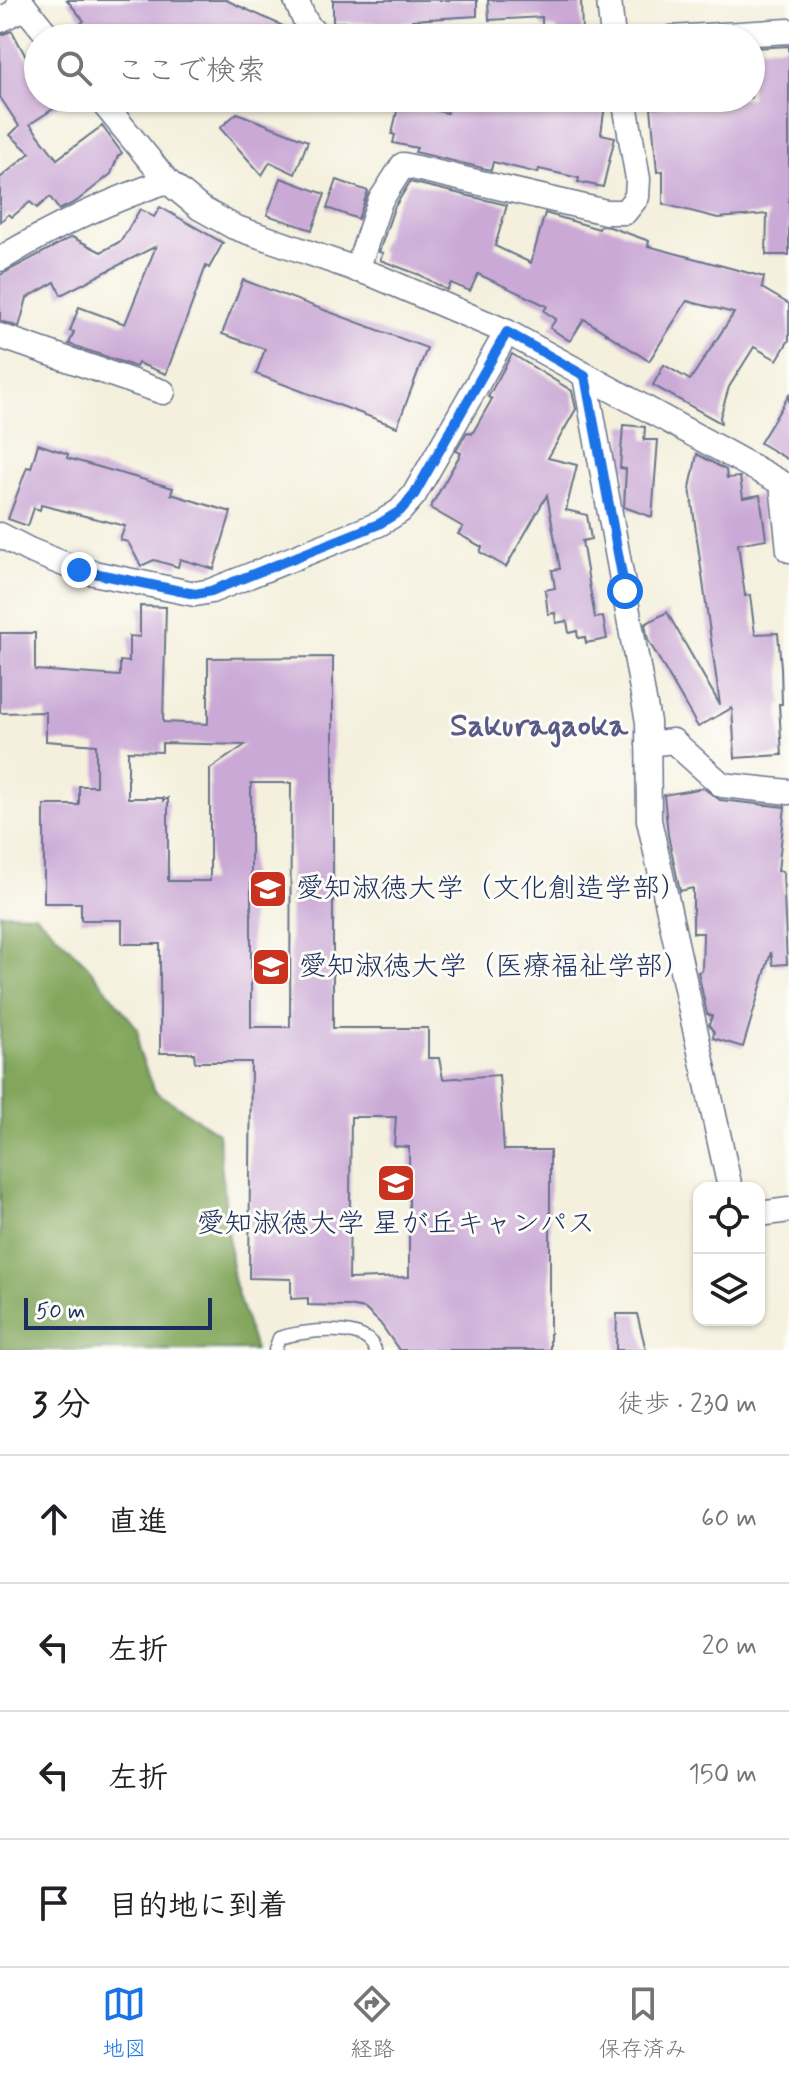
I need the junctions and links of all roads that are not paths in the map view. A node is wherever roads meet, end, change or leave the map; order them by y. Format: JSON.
{"nodes":[{"id":1,"x":296,"y":0,"type":"edge"},
{"id":2,"x":609,"y":0,"type":"edge"},
{"id":3,"x":22,"y":4,"type":"edge"},
{"id":4,"x":0,"y":20,"type":"edge"},
{"id":5,"x":38,"y":24,"type":"edge"},
{"id":6,"x":306,"y":24,"type":"edge"},
{"id":7,"x":612,"y":24,"type":"edge"},
{"id":8,"x":789,"y":31,"type":"edge"},
{"id":9,"x":765,"y":32,"type":"edge"},
{"id":10,"x":110,"y":112,"type":"edge"},
{"id":11,"x":626,"y":112,"type":"edge"},
{"id":12,"x":167,"y":181,"type":"junction"},
{"id":13,"x":0,"y":259,"type":"edge"},
{"id":14,"x":357,"y":270,"type":"junction"},
{"id":15,"x":507,"y":332,"type":"junction"},
{"id":16,"x":0,"y":336,"type":"edge"},
{"id":17,"x":585,"y":376,"type":"junction"},
{"id":18,"x":163,"y":392,"type":"dead end"},
{"id":19,"x":786,"y":486,"type":"edge"},
{"id":20,"x":0,"y":535,"type":"edge"},
{"id":21,"x":789,"y":550,"type":"edge"},
{"id":22,"x":648,"y":744,"type":"junction"},
{"id":23,"x":789,"y":792,"type":"edge"},
{"id":24,"x":729,"y":1182,"type":"edge"},
{"id":25,"x":789,"y":1210,"type":"edge"},
{"id":26,"x":765,"y":1213,"type":"edge"},
{"id":27,"x":275,"y":1350,"type":"edge"},
{"id":28,"x":375,"y":1350,"type":"edge"}],
"edges":[{"from":1,"to":6,"type":"street"},
{"from":2,"to":7,"type":"street"},
{"from":3,"to":4,"type":"street"},
{"from":3,"to":5,"type":"street"},
{"from":8,"to":9,"type":"street"},
{"from":10,"to":12,"type":"street"},
{"from":11,"to":14,"type":"street"},
{"from":12,"to":13,"type":"street"},
{"from":12,"to":14,"type":"street"},
{"from":14,"to":15,"type":"street"},
{"from":15,"to":17,"type":"street"},
{"from":15,"to":20,"type":"street"},
{"from":16,"to":18,"type":"street"},
{"from":17,"to":19,"type":"street"},
{"from":17,"to":22,"type":"street"},
{"from":19,"to":21,"type":"street"},
{"from":22,"to":23,"type":"street"},
{"from":22,"to":24,"type":"street"},
{"from":25,"to":26,"type":"street"},
{"from":27,"to":28,"type":"lane"}]}
